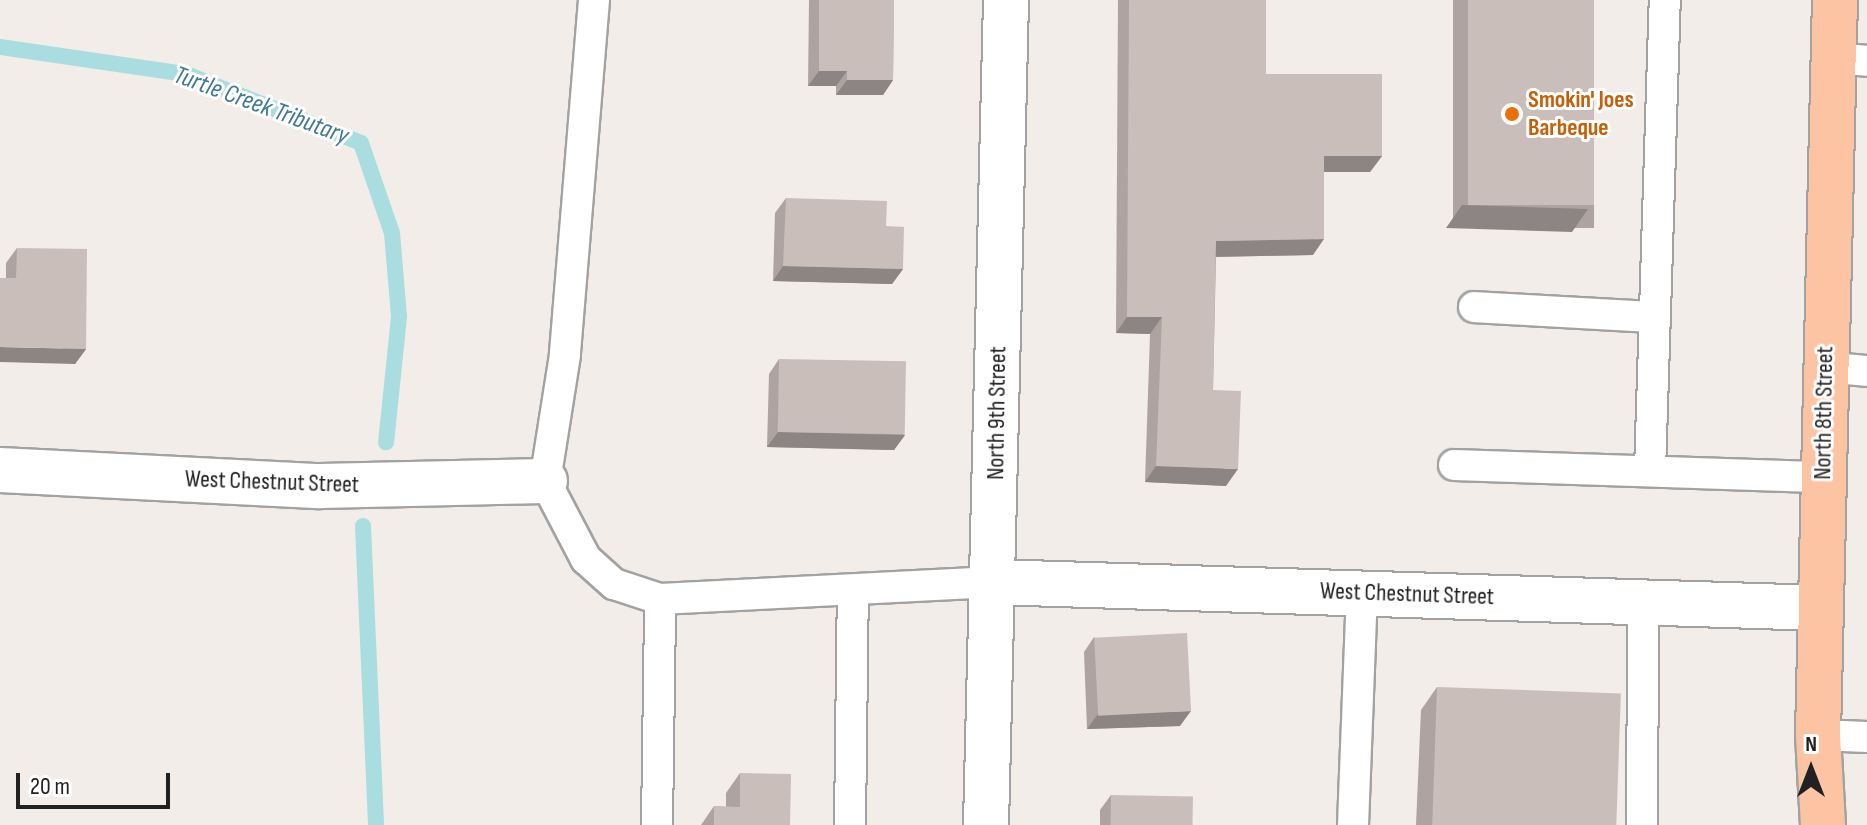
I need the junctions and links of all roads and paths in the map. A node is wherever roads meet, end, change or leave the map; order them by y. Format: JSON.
{"nodes":[{"id":1,"x":594,"y":0,"type":"edge"},
{"id":2,"x":1006,"y":0,"type":"edge"},
{"id":3,"x":1665,"y":0,"type":"edge"},
{"id":4,"x":1835,"y":0,"type":"edge"},
{"id":5,"x":1851,"y":60,"type":"edge"},
{"id":6,"x":1474,"y":307,"type":"dead end"},
{"id":7,"x":1655,"y":317,"type":"junction"},
{"id":8,"x":1824,"y":367,"type":"junction"},
{"id":9,"x":1867,"y":371,"type":"edge"},
{"id":10,"x":1454,"y":465,"type":"dead end"},
{"id":11,"x":0,"y":470,"type":"edge"},
{"id":12,"x":1650,"y":471,"type":"junction"},
{"id":13,"x":1823,"y":477,"type":"junction"},
{"id":14,"x":545,"y":481,"type":"junction"},
{"id":15,"x":994,"y":582,"type":"junction"},
{"id":16,"x":853,"y":590,"type":"junction"},
{"id":17,"x":1362,"y":593,"type":"junction"},
{"id":18,"x":660,"y":599,"type":"junction"},
{"id":19,"x":1643,"y":602,"type":"junction"},
{"id":20,"x":1821,"y":608,"type":"junction"},
{"id":21,"x":1818,"y":735,"type":"junction"},
{"id":22,"x":1867,"y":737,"type":"edge"},
{"id":23,"x":657,"y":825,"type":"edge"},
{"id":24,"x":850,"y":825,"type":"edge"},
{"id":25,"x":986,"y":825,"type":"edge"},
{"id":26,"x":1353,"y":825,"type":"edge"},
{"id":27,"x":1642,"y":825,"type":"edge"},
{"id":28,"x":1823,"y":825,"type":"edge"}],
"edges":[{"from":1,"to":14,"type":"lane"},
{"from":2,"to":15,"type":"street","name":"North 9th Street"},
{"from":3,"to":7,"type":"lane"},
{"from":4,"to":5,"type":"main road","name":"North 8th Street"},
{"from":5,"to":8,"type":"main road","name":"North 8th Street"},
{"from":6,"to":7,"type":"lane"},
{"from":7,"to":12,"type":"lane"},
{"from":8,"to":9,"type":"lane"},
{"from":8,"to":13,"type":"main road","name":"North 8th Street"},
{"from":10,"to":12,"type":"lane"},
{"from":11,"to":14,"type":"street","name":"West Chestnut Street"},
{"from":12,"to":13,"type":"lane"},
{"from":13,"to":20,"type":"main road","name":"North 8th Street"},
{"from":14,"to":18,"type":"lane"},
{"from":15,"to":16,"type":"lane"},
{"from":15,"to":17,"type":"street","name":"West Chestnut Street"},
{"from":15,"to":25,"type":"street","name":"North 9th Street"},
{"from":16,"to":18,"type":"lane"},
{"from":16,"to":24,"type":"lane"},
{"from":17,"to":19,"type":"street","name":"West Chestnut Street"},
{"from":17,"to":26,"type":"lane"},
{"from":18,"to":23,"type":"lane"},
{"from":19,"to":20,"type":"street","name":"West Chestnut Street"},
{"from":19,"to":27,"type":"lane"},
{"from":20,"to":21,"type":"main road","name":"North 8th Street"},
{"from":21,"to":22,"type":"lane"},
{"from":21,"to":28,"type":"main road","name":"North 8th Street"}]}
